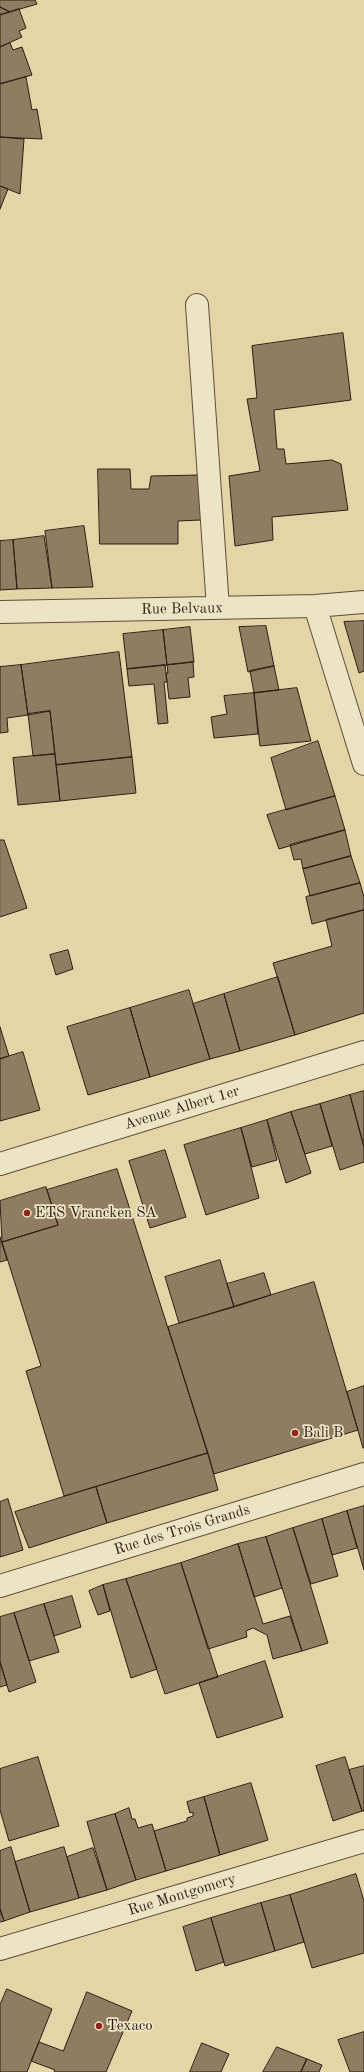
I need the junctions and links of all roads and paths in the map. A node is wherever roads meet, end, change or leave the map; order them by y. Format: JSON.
{"nodes":[{"id":1,"x":197,"y":305,"type":"dead end"},
{"id":2,"x":364,"y":602,"type":"edge"},
{"id":3,"x":315,"y":606,"type":"junction"},
{"id":4,"x":218,"y":608,"type":"junction"},
{"id":5,"x":0,"y":612,"type":"edge"},
{"id":6,"x":364,"y":764,"type":"edge"},
{"id":7,"x":364,"y":1052,"type":"edge"},
{"id":8,"x":0,"y":1164,"type":"edge"},
{"id":9,"x":364,"y":1474,"type":"edge"},
{"id":10,"x":0,"y":1586,"type":"edge"},
{"id":11,"x":364,"y":1841,"type":"edge"},
{"id":12,"x":0,"y":1949,"type":"edge"}],
"edges":[{"from":1,"to":4,"type":"street"},
{"from":2,"to":3,"type":"street","name":"Rue Belvaux"},
{"from":3,"to":4,"type":"street","name":"Rue Belvaux"},
{"from":3,"to":6,"type":"street"},
{"from":4,"to":5,"type":"street","name":"Rue Belvaux"},
{"from":7,"to":8,"type":"street","name":"Avenue Albert 1er"},
{"from":9,"to":10,"type":"street","name":"Rue des Trois Grands"},
{"from":11,"to":12,"type":"street","name":"Rue Montgomery"}]}
